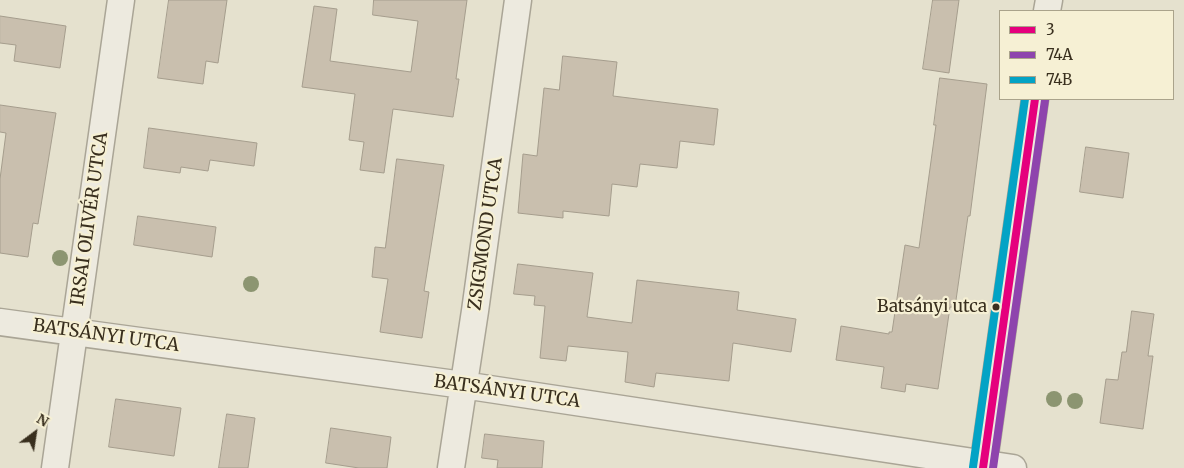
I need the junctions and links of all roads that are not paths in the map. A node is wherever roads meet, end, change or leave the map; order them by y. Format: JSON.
{"nodes":[{"id":1,"x":121,"y":0,"type":"edge"},
{"id":2,"x":518,"y":0,"type":"edge"},
{"id":3,"x":1035,"y":100,"type":"edge"},
{"id":4,"x":0,"y":322,"type":"edge"},
{"id":5,"x":74,"y":332,"type":"junction"},
{"id":6,"x":463,"y":386,"type":"junction"},
{"id":7,"x":983,"y":466,"type":"edge"},
{"id":8,"x":56,"y":468,"type":"edge"},
{"id":9,"x":451,"y":468,"type":"edge"},
{"id":10,"x":1013,"y":468,"type":"edge"}],
"edges":[{"from":1,"to":5,"type":"street","name":"IRSAI OLIVÉR UTCA"},
{"from":2,"to":6,"type":"street","name":"ZSIGMOND UTCA"},
{"from":3,"to":7,"type":"street"},
{"from":4,"to":5,"type":"street","name":"BATSÁNYI UTCA"},
{"from":5,"to":6,"type":"street","name":"BATSÁNYI UTCA"},
{"from":5,"to":8,"type":"street","name":"IRSAI OLIVÉR UTCA"},
{"from":6,"to":7,"type":"street","name":"BATSÁNYI UTCA"},
{"from":6,"to":9,"type":"street","name":"ZSIGMOND UTCA"},
{"from":7,"to":10,"type":"street","name":"BATSÁNYI UTCA"}]}
